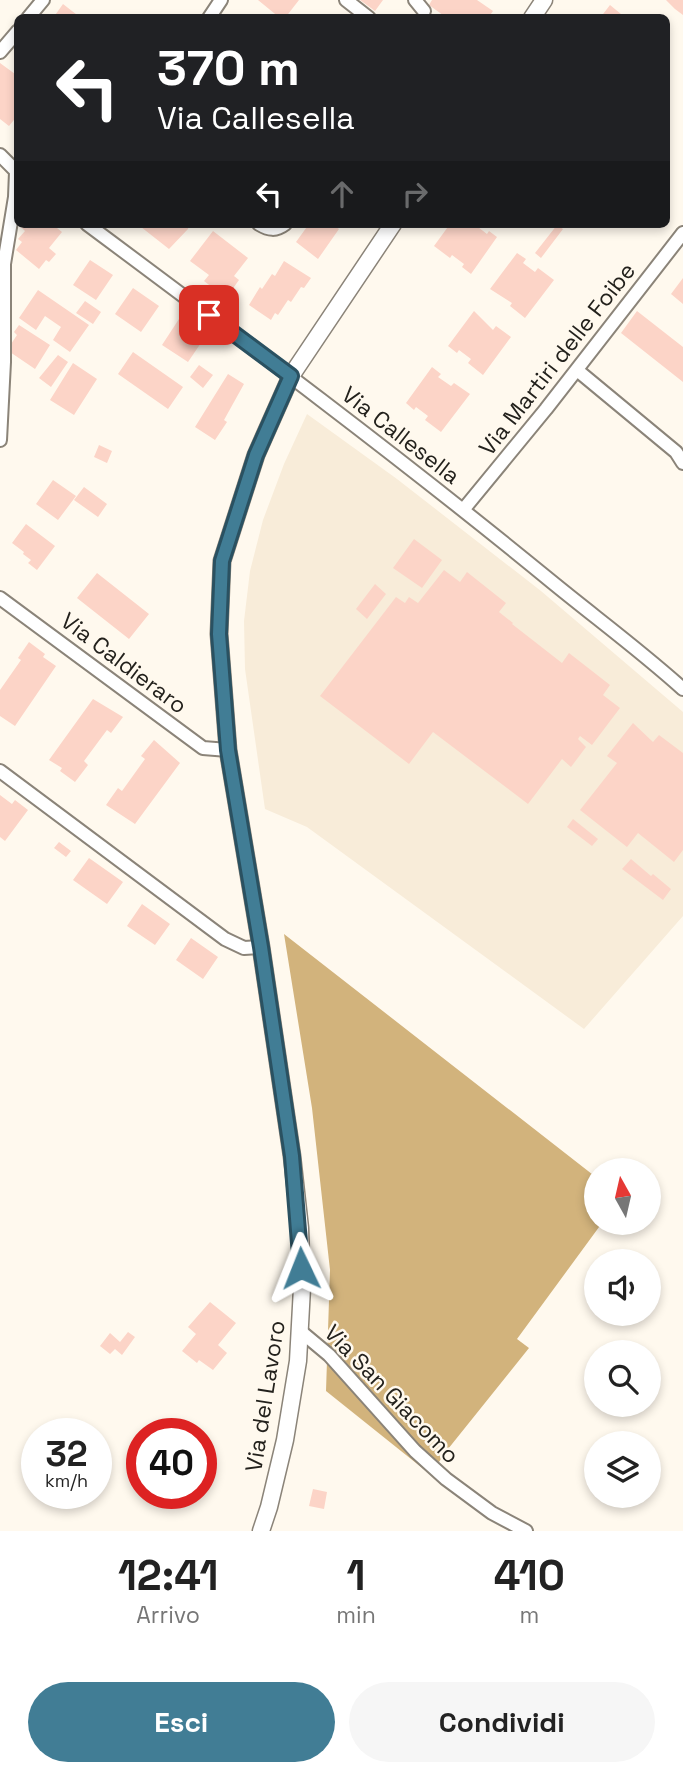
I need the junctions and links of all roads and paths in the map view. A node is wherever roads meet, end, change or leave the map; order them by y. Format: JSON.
{"nodes":[{"id":1,"x":43,"y":0,"type":"edge"},
{"id":2,"x":346,"y":0,"type":"edge"},
{"id":3,"x":415,"y":0,"type":"edge"},
{"id":4,"x":424,"y":11,"type":"dead end"},
{"id":5,"x":32,"y":14,"type":"edge"},
{"id":6,"x":364,"y":14,"type":"edge"},
{"id":7,"x":14,"y":36,"type":"edge"},
{"id":8,"x":0,"y":52,"type":"edge"},
{"id":9,"x":0,"y":155,"type":"edge"},
{"id":10,"x":14,"y":169,"type":"edge"},
{"id":11,"x":14,"y":203,"type":"edge"},
{"id":12,"x":92,"y":228,"type":"edge"},
{"id":13,"x":390,"y":228,"type":"edge"},
{"id":14,"x":683,"y":233,"type":"edge"},
{"id":15,"x":577,"y":370,"type":"junction"},
{"id":16,"x":291,"y":376,"type":"junction"},
{"id":17,"x":0,"y":440,"type":"edge"},
{"id":18,"x":683,"y":463,"type":"edge"},
{"id":19,"x":464,"y":510,"type":"junction"},
{"id":20,"x":0,"y":598,"type":"edge"},
{"id":21,"x":683,"y":689,"type":"edge"},
{"id":22,"x":228,"y":750,"type":"junction"},
{"id":23,"x":0,"y":771,"type":"edge"},
{"id":24,"x":261,"y":947,"type":"junction"},
{"id":25,"x":299,"y":1330,"type":"junction"},
{"id":26,"x":261,"y":1531,"type":"edge"},
{"id":27,"x":526,"y":1531,"type":"edge"}],
"edges":[{"from":1,"to":5,"type":"street"},
{"from":2,"to":6,"type":"street"},
{"from":3,"to":4,"type":"street"},
{"from":7,"to":8,"type":"street"},
{"from":9,"to":10,"type":"street"},
{"from":11,"to":17,"type":"street"},
{"from":12,"to":16,"type":"street","name":"Via Callesella"},
{"from":13,"to":16,"type":"street","name":"Via del Lavoro"},
{"from":14,"to":15,"type":"street","name":"Via Martiri delle Foibe"},
{"from":15,"to":18,"type":"street"},
{"from":15,"to":19,"type":"street","name":"Via Martiri delle Foibe"},
{"from":16,"to":19,"type":"street","name":"Via Callesella"},
{"from":16,"to":22,"type":"street","name":"Via del Lavoro"},
{"from":19,"to":21,"type":"street","name":"Via Callesella"},
{"from":20,"to":22,"type":"street","name":"Via Caldieraro"},
{"from":22,"to":24,"type":"street","name":"Via del Lavoro"},
{"from":23,"to":24,"type":"street"},
{"from":24,"to":25,"type":"street","name":"Via del Lavoro"},
{"from":25,"to":26,"type":"street","name":"Via del Lavoro"},
{"from":25,"to":27,"type":"street","name":"Via San Giacomo"}]}
